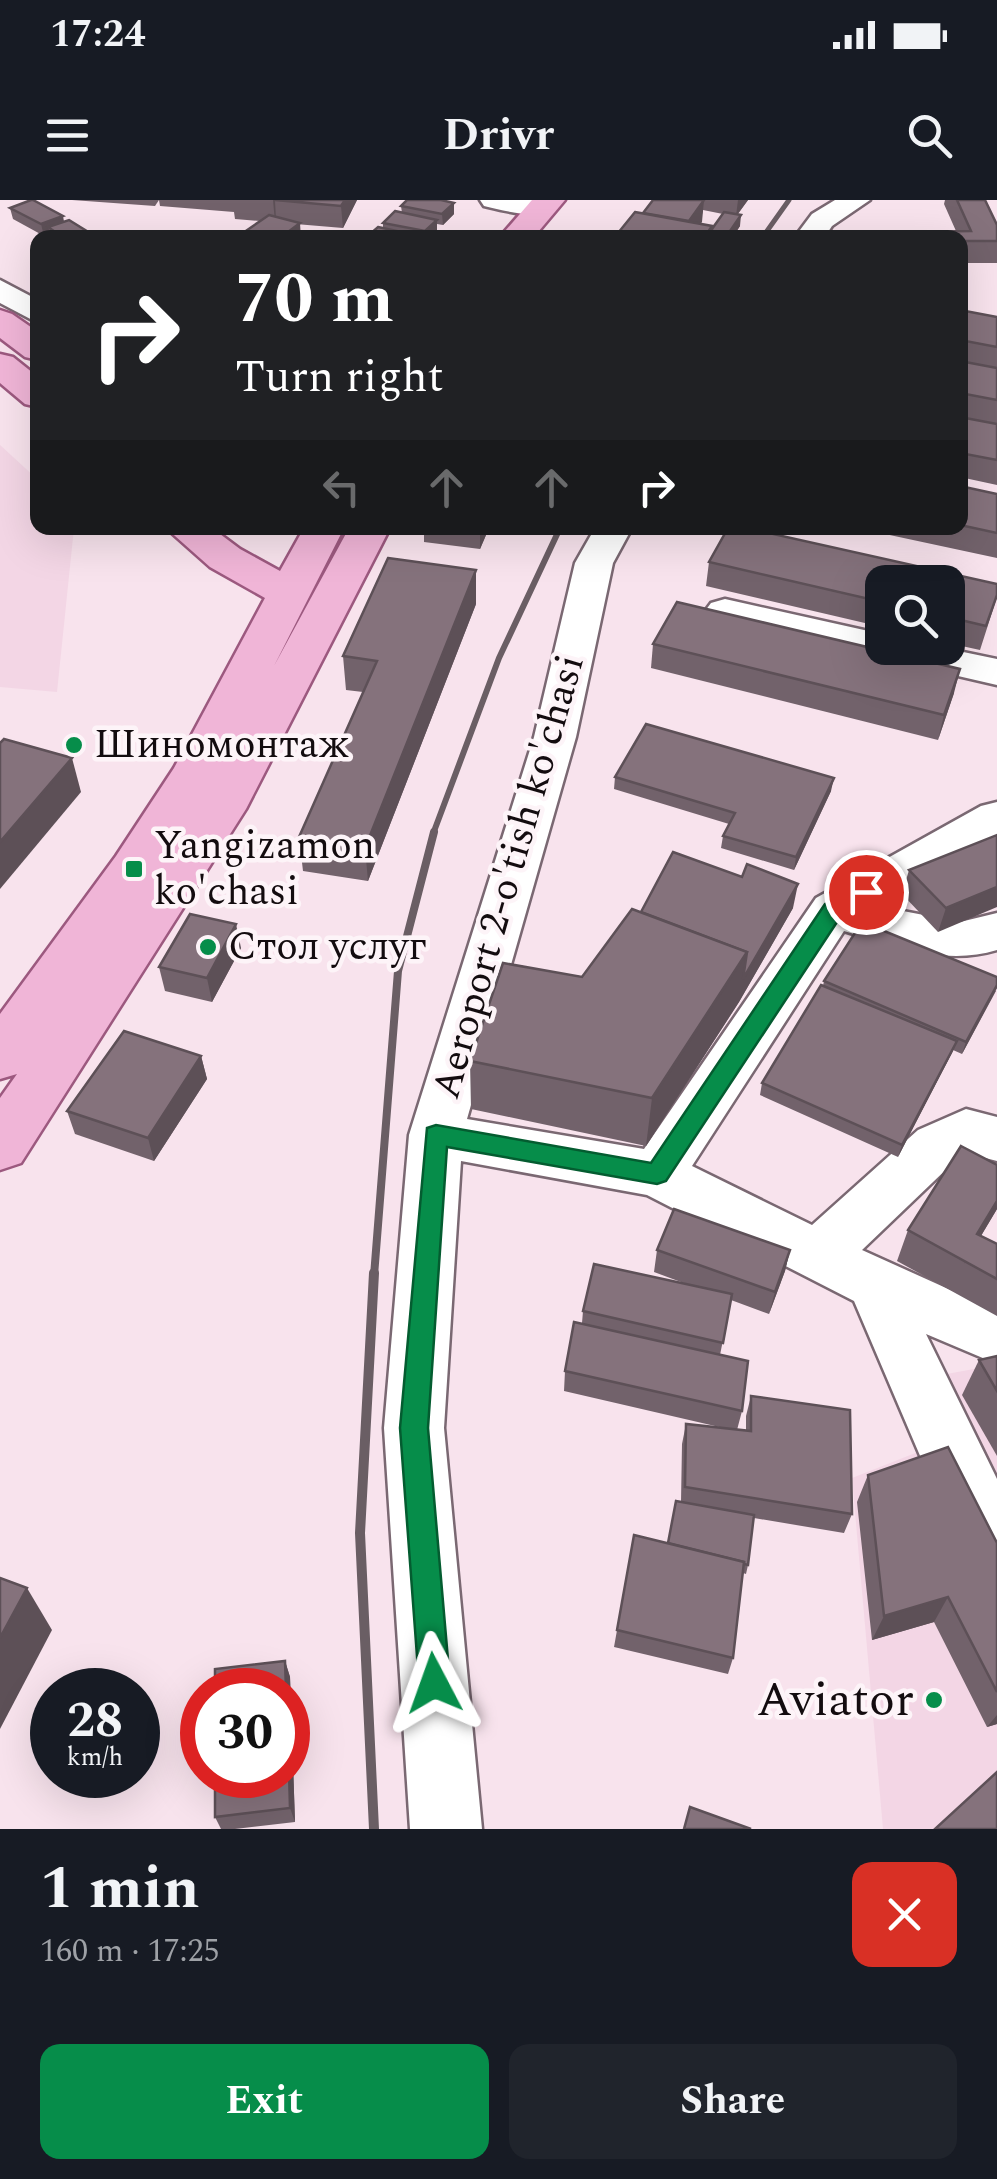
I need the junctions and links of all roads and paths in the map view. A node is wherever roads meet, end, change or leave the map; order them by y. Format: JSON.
{"nodes":[{"id":1,"x":494,"y":200,"type":"edge"},
{"id":2,"x":856,"y":200,"type":"edge"},
{"id":3,"x":558,"y":211,"type":"edge"},
{"id":4,"x":528,"y":230,"type":"edge"},
{"id":5,"x":815,"y":230,"type":"edge"},
{"id":6,"x":0,"y":289,"type":"edge"},
{"id":7,"x":30,"y":309,"type":"edge"},
{"id":8,"x":0,"y":321,"type":"edge"},
{"id":9,"x":30,"y":343,"type":"edge"},
{"id":10,"x":0,"y":365,"type":"edge"},
{"id":11,"x":30,"y":389,"type":"edge"},
{"id":12,"x":197,"y":535,"type":"edge"},
{"id":13,"x":608,"y":535,"type":"edge"},
{"id":14,"x":342,"y":538,"type":"edge"},
{"id":15,"x":289,"y":594,"type":"junction"},
{"id":16,"x":726,"y":611,"type":"edge"},
{"id":17,"x":865,"y":642,"type":"edge"},
{"id":18,"x":965,"y":665,"type":"edge"},
{"id":19,"x":997,"y":672,"type":"edge"},
{"id":20,"x":997,"y":817,"type":"edge"},
{"id":21,"x":833,"y":910,"type":"junction"},
{"id":22,"x":997,"y":931,"type":"edge"},
{"id":23,"x":0,"y":1058,"type":"edge"},
{"id":24,"x":436,"y":1135,"type":"junction"},
{"id":25,"x":997,"y":1139,"type":"edge"},
{"id":26,"x":0,"y":1146,"type":"edge"},
{"id":27,"x":657,"y":1174,"type":"junction"},
{"id":28,"x":818,"y":1255,"type":"junction"},
{"id":29,"x":875,"y":1284,"type":"junction"},
{"id":30,"x":997,"y":1338,"type":"edge"},
{"id":31,"x":997,"y":1544,"type":"edge"},
{"id":32,"x":446,"y":1829,"type":"edge"}],
"edges":[{"from":1,"to":3,"type":"street"},
{"from":2,"to":5,"type":"street"},
{"from":3,"to":4,"type":"main road"},
{"from":6,"to":7,"type":"street"},
{"from":8,"to":9,"type":"main road"},
{"from":10,"to":11,"type":"main road"},
{"from":12,"to":15,"type":"main road"},
{"from":13,"to":24,"type":"street","name":"Aeroport 2-o'tish ko'chasi"},
{"from":14,"to":15,"type":"main road"},
{"from":14,"to":26,"type":"main road"},
{"from":15,"to":23,"type":"main road"},
{"from":16,"to":17,"type":"street"},
{"from":18,"to":19,"type":"street"},
{"from":20,"to":21,"type":"street"},
{"from":21,"to":22,"type":"street"},
{"from":21,"to":27,"type":"street"},
{"from":24,"to":27,"type":"street"},
{"from":24,"to":32,"type":"street","name":"Aeroport 2-o'tish ko'chasi"},
{"from":25,"to":28,"type":"street"},
{"from":27,"to":28,"type":"street"},
{"from":28,"to":29,"type":"street"},
{"from":29,"to":30,"type":"street"},
{"from":29,"to":31,"type":"street"}]}
